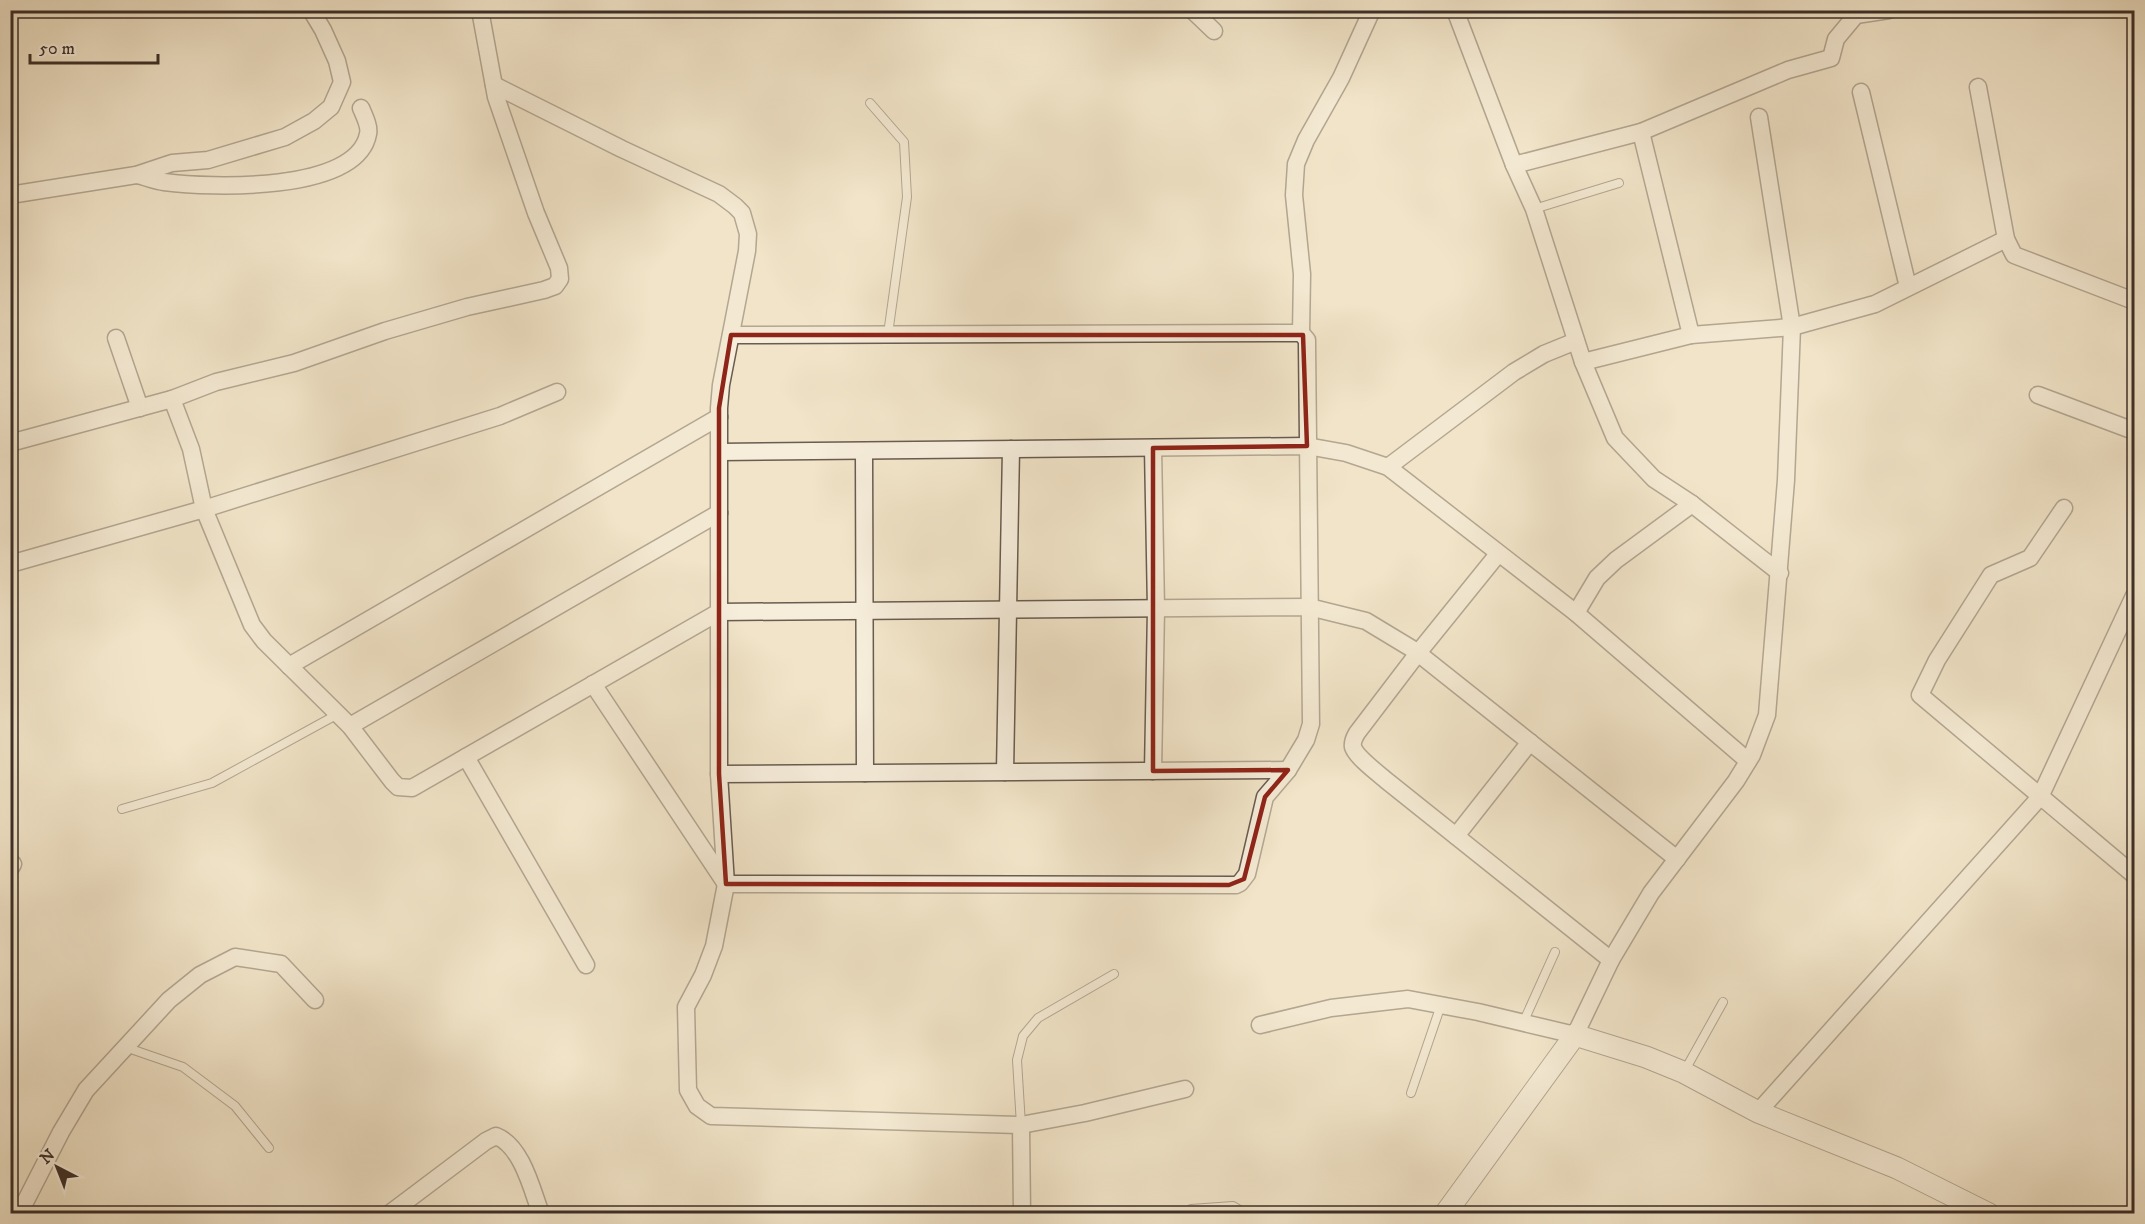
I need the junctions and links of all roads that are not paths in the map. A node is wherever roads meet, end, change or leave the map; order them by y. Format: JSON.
{"nodes":[{"id":1,"x":310,"y":10,"type":"edge"},
{"id":2,"x":480,"y":10,"type":"edge"},
{"id":3,"x":1192,"y":10,"type":"edge"},
{"id":4,"x":1372,"y":10,"type":"edge"},
{"id":5,"x":1455,"y":10,"type":"edge"},
{"id":6,"x":1889,"y":10,"type":"edge"},
{"id":7,"x":1214,"y":31,"type":"dead end"},
{"id":8,"x":494,"y":85,"type":"junction"},
{"id":9,"x":1978,"y":87,"type":"dead end"},
{"id":10,"x":1861,"y":92,"type":"dead end"},
{"id":11,"x":870,"y":103,"type":"dead end"},
{"id":12,"x":361,"y":108,"type":"dead end"},
{"id":13,"x":1759,"y":117,"type":"dead end"},
{"id":14,"x":1641,"y":132,"type":"junction"},
{"id":15,"x":1515,"y":165,"type":"junction"},
{"id":16,"x":136,"y":175,"type":"junction"},
{"id":17,"x":1619,"y":183,"type":"dead end"},
{"id":18,"x":10,"y":195,"type":"edge"},
{"id":19,"x":1534,"y":210,"type":"junction"},
{"id":20,"x":2006,"y":239,"type":"junction"},
{"id":21,"x":1908,"y":287,"type":"junction"},
{"id":22,"x":2134,"y":301,"type":"edge"},
{"id":23,"x":1792,"y":327,"type":"junction"},
{"id":24,"x":1301,"y":333,"type":"junction"},
{"id":25,"x":888,"y":334,"type":"junction"},
{"id":26,"x":731,"y":335,"type":"junction"},
{"id":27,"x":1691,"y":335,"type":"junction"},
{"id":28,"x":116,"y":338,"type":"dead end"},
{"id":29,"x":1576,"y":341,"type":"junction"},
{"id":30,"x":1583,"y":362,"type":"junction"},
{"id":31,"x":557,"y":392,"type":"dead end"},
{"id":32,"x":2038,"y":395,"type":"dead end"},
{"id":33,"x":172,"y":399,"type":"junction"},
{"id":34,"x":140,"y":408,"type":"junction"},
{"id":35,"x":719,"y":417,"type":"junction"},
{"id":36,"x":2134,"y":431,"type":"edge"},
{"id":37,"x":10,"y":443,"type":"edge"},
{"id":38,"x":1307,"y":446,"type":"junction"},
{"id":39,"x":1153,"y":448,"type":"junction"},
{"id":40,"x":1011,"y":449,"type":"junction"},
{"id":41,"x":864,"y":451,"type":"junction"},
{"id":42,"x":720,"y":452,"type":"junction"},
{"id":43,"x":1388,"y":467,"type":"junction"},
{"id":44,"x":1692,"y":504,"type":"junction"},
{"id":45,"x":2064,"y":508,"type":"dead end"},
{"id":46,"x":204,"y":509,"type":"junction"},
{"id":47,"x":720,"y":513,"type":"junction"},
{"id":48,"x":1498,"y":554,"type":"junction"},
{"id":49,"x":10,"y":564,"type":"edge"},
{"id":50,"x":1780,"y":573,"type":"junction"},
{"id":51,"x":2134,"y":596,"type":"edge"},
{"id":52,"x":1309,"y":607,"type":"junction"},
{"id":53,"x":1156,"y":609,"type":"junction"},
{"id":54,"x":1010,"y":610,"type":"junction"},
{"id":55,"x":863,"y":611,"type":"junction"},
{"id":56,"x":719,"y":612,"type":"junction"},
{"id":57,"x":1576,"y":613,"type":"junction"},
{"id":58,"x":1418,"y":653,"type":"junction"},
{"id":59,"x":289,"y":666,"type":"junction"},
{"id":60,"x":593,"y":684,"type":"junction"},
{"id":61,"x":344,"y":720,"type":"junction"},
{"id":62,"x":1530,"y":742,"type":"junction"},
{"id":63,"x":466,"y":757,"type":"junction"},
{"id":64,"x":1748,"y":761,"type":"junction"},
{"id":65,"x":1288,"y":770,"type":"junction"},
{"id":66,"x":1153,"y":771,"type":"junction"},
{"id":67,"x":1005,"y":772,"type":"junction"},
{"id":68,"x":865,"y":773,"type":"junction"},
{"id":69,"x":719,"y":774,"type":"junction"},
{"id":70,"x":2040,"y":797,"type":"junction"},
{"id":71,"x":123,"y":809,"type":"dead end"},
{"id":72,"x":1456,"y":836,"type":"junction"},
{"id":73,"x":1677,"y":859,"type":"junction"},
{"id":74,"x":2134,"y":875,"type":"edge"},
{"id":75,"x":726,"y":884,"type":"junction"},
{"id":76,"x":1555,"y":952,"type":"dead end"},
{"id":77,"x":1611,"y":960,"type":"junction"},
{"id":78,"x":586,"y":965,"type":"dead end"},
{"id":79,"x":1114,"y":974,"type":"dead end"},
{"id":80,"x":315,"y":1000,"type":"dead end"},
{"id":81,"x":1723,"y":1002,"type":"dead end"},
{"id":82,"x":1441,"y":1005,"type":"junction"},
{"id":83,"x":1523,"y":1023,"type":"junction"},
{"id":84,"x":1260,"y":1025,"type":"dead end"},
{"id":85,"x":1575,"y":1035,"type":"junction"},
{"id":86,"x":125,"y":1046,"type":"junction"},
{"id":87,"x":1683,"y":1072,"type":"junction"},
{"id":88,"x":1185,"y":1089,"type":"dead end"},
{"id":89,"x":1411,"y":1093,"type":"dead end"},
{"id":90,"x":1758,"y":1112,"type":"junction"},
{"id":91,"x":1021,"y":1125,"type":"junction"},
{"id":92,"x":268,"y":1148,"type":"dead end"},
{"id":93,"x":1191,"y":1209,"type":"dead end"},
{"id":94,"x":19,"y":1214,"type":"edge"},
{"id":95,"x":389,"y":1214,"type":"edge"},
{"id":96,"x":541,"y":1214,"type":"edge"},
{"id":97,"x":1022,"y":1214,"type":"edge"},
{"id":98,"x":1246,"y":1214,"type":"edge"},
{"id":99,"x":1445,"y":1214,"type":"edge"},
{"id":100,"x":1989,"y":1214,"type":"edge"}],
"edges":[{"from":1,"to":16,"type":"street"},
{"from":2,"to":8,"type":"street"},
{"from":3,"to":7,"type":"street"},
{"from":4,"to":24,"type":"street"},
{"from":5,"to":15,"type":"street"},
{"from":6,"to":14,"type":"street"},
{"from":8,"to":26,"type":"street"},
{"from":8,"to":33,"type":"street"},
{"from":9,"to":20,"type":"street"},
{"from":10,"to":21,"type":"street"},
{"from":11,"to":25,"type":"lane"},
{"from":12,"to":16,"type":"street"},
{"from":13,"to":23,"type":"street"},
{"from":14,"to":15,"type":"street"},
{"from":14,"to":27,"type":"street"},
{"from":15,"to":19,"type":"street"},
{"from":16,"to":18,"type":"street"},
{"from":17,"to":19,"type":"lane"},
{"from":19,"to":29,"type":"street"},
{"from":20,"to":21,"type":"street"},
{"from":20,"to":22,"type":"street"},
{"from":21,"to":23,"type":"street"},
{"from":23,"to":27,"type":"street"},
{"from":23,"to":50,"type":"street"},
{"from":24,"to":25,"type":"street"},
{"from":24,"to":38,"type":"street"},
{"from":25,"to":26,"type":"street"},
{"from":26,"to":35,"type":"street"},
{"from":27,"to":30,"type":"street"},
{"from":28,"to":34,"type":"street"},
{"from":29,"to":30,"type":"street"},
{"from":29,"to":43,"type":"street"},
{"from":30,"to":44,"type":"street"},
{"from":31,"to":46,"type":"street"},
{"from":32,"to":36,"type":"street"},
{"from":33,"to":34,"type":"street"},
{"from":33,"to":46,"type":"street"},
{"from":34,"to":37,"type":"street"},
{"from":35,"to":42,"type":"street"},
{"from":35,"to":59,"type":"street"},
{"from":38,"to":39,"type":"street"},
{"from":38,"to":43,"type":"street"},
{"from":38,"to":52,"type":"street"},
{"from":39,"to":40,"type":"street"},
{"from":39,"to":53,"type":"street"},
{"from":40,"to":41,"type":"street"},
{"from":40,"to":54,"type":"street"},
{"from":41,"to":42,"type":"street"},
{"from":41,"to":55,"type":"street"},
{"from":42,"to":47,"type":"street"},
{"from":43,"to":48,"type":"street"},
{"from":44,"to":50,"type":"street"},
{"from":44,"to":57,"type":"street"},
{"from":45,"to":70,"type":"street"},
{"from":46,"to":49,"type":"street"},
{"from":46,"to":59,"type":"street"},
{"from":47,"to":56,"type":"street"},
{"from":47,"to":61,"type":"street"},
{"from":48,"to":57,"type":"street"},
{"from":48,"to":58,"type":"street"},
{"from":50,"to":64,"type":"street"},
{"from":51,"to":70,"type":"street"},
{"from":52,"to":53,"type":"street"},
{"from":52,"to":58,"type":"street"},
{"from":52,"to":65,"type":"street"},
{"from":53,"to":54,"type":"street"},
{"from":53,"to":66,"type":"street"},
{"from":54,"to":55,"type":"street"},
{"from":54,"to":67,"type":"street"},
{"from":55,"to":56,"type":"street"},
{"from":55,"to":68,"type":"street"},
{"from":56,"to":60,"type":"street"},
{"from":56,"to":69,"type":"street"},
{"from":57,"to":64,"type":"street"},
{"from":58,"to":62,"type":"street"},
{"from":58,"to":72,"type":"street"},
{"from":59,"to":61,"type":"street"},
{"from":60,"to":63,"type":"street"},
{"from":60,"to":75,"type":"street"},
{"from":61,"to":63,"type":"street"},
{"from":61,"to":71,"type":"lane"},
{"from":62,"to":72,"type":"street"},
{"from":62,"to":73,"type":"street"},
{"from":63,"to":78,"type":"street"},
{"from":64,"to":73,"type":"street"},
{"from":65,"to":66,"type":"street"},
{"from":65,"to":75,"type":"street"},
{"from":66,"to":67,"type":"street"},
{"from":67,"to":68,"type":"street"},
{"from":68,"to":69,"type":"street"},
{"from":69,"to":75,"type":"street"},
{"from":70,"to":74,"type":"street"},
{"from":70,"to":90,"type":"street"},
{"from":72,"to":77,"type":"street"},
{"from":73,"to":77,"type":"street"},
{"from":75,"to":91,"type":"street"},
{"from":76,"to":83,"type":"lane"},
{"from":77,"to":85,"type":"street"},
{"from":79,"to":91,"type":"lane"},
{"from":80,"to":86,"type":"street"},
{"from":81,"to":87,"type":"lane"},
{"from":82,"to":83,"type":"street"},
{"from":82,"to":84,"type":"street"},
{"from":82,"to":89,"type":"lane"},
{"from":83,"to":85,"type":"street"},
{"from":85,"to":87,"type":"street"},
{"from":85,"to":99,"type":"street"},
{"from":86,"to":92,"type":"lane"},
{"from":86,"to":94,"type":"street"},
{"from":87,"to":90,"type":"street"},
{"from":88,"to":91,"type":"street"},
{"from":90,"to":100,"type":"street"},
{"from":91,"to":97,"type":"street"},
{"from":93,"to":98,"type":"lane"},
{"from":95,"to":96,"type":"street"}]}
